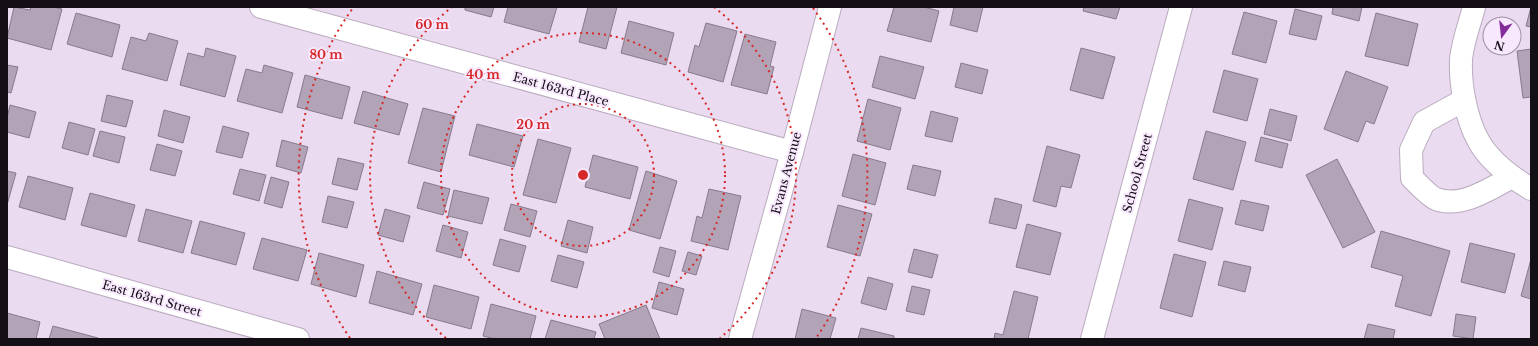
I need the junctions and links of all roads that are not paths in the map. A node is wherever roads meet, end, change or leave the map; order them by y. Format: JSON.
{"nodes":[{"id":1,"x":261,"y":7,"type":"edge"},
{"id":2,"x":830,"y":7,"type":"edge"},
{"id":3,"x":1181,"y":7,"type":"edge"},
{"id":4,"x":1474,"y":7,"type":"edge"},
{"id":5,"x":1464,"y":100,"type":"junction"},
{"id":6,"x":792,"y":152,"type":"junction"},
{"id":7,"x":1512,"y":177,"type":"junction"},
{"id":8,"x":1531,"y":189,"type":"edge"},
{"id":9,"x":7,"y":257,"type":"edge"},
{"id":10,"x":298,"y":339,"type":"edge"},
{"id":11,"x":740,"y":339,"type":"edge"},
{"id":12,"x":1092,"y":339,"type":"edge"}],
"edges":[{"from":1,"to":6,"type":"street","name":"East 163rd Place"},
{"from":2,"to":6,"type":"street","name":"Evans Avenue"},
{"from":3,"to":12,"type":"street","name":"School Street"},
{"from":4,"to":5,"type":"street"},
{"from":5,"to":7,"type":"street"},
{"from":5,"to":7,"type":"street"},
{"from":6,"to":11,"type":"street","name":"Evans Avenue"},
{"from":7,"to":8,"type":"street"},
{"from":9,"to":10,"type":"street","name":"East 163rd Street"}]}
